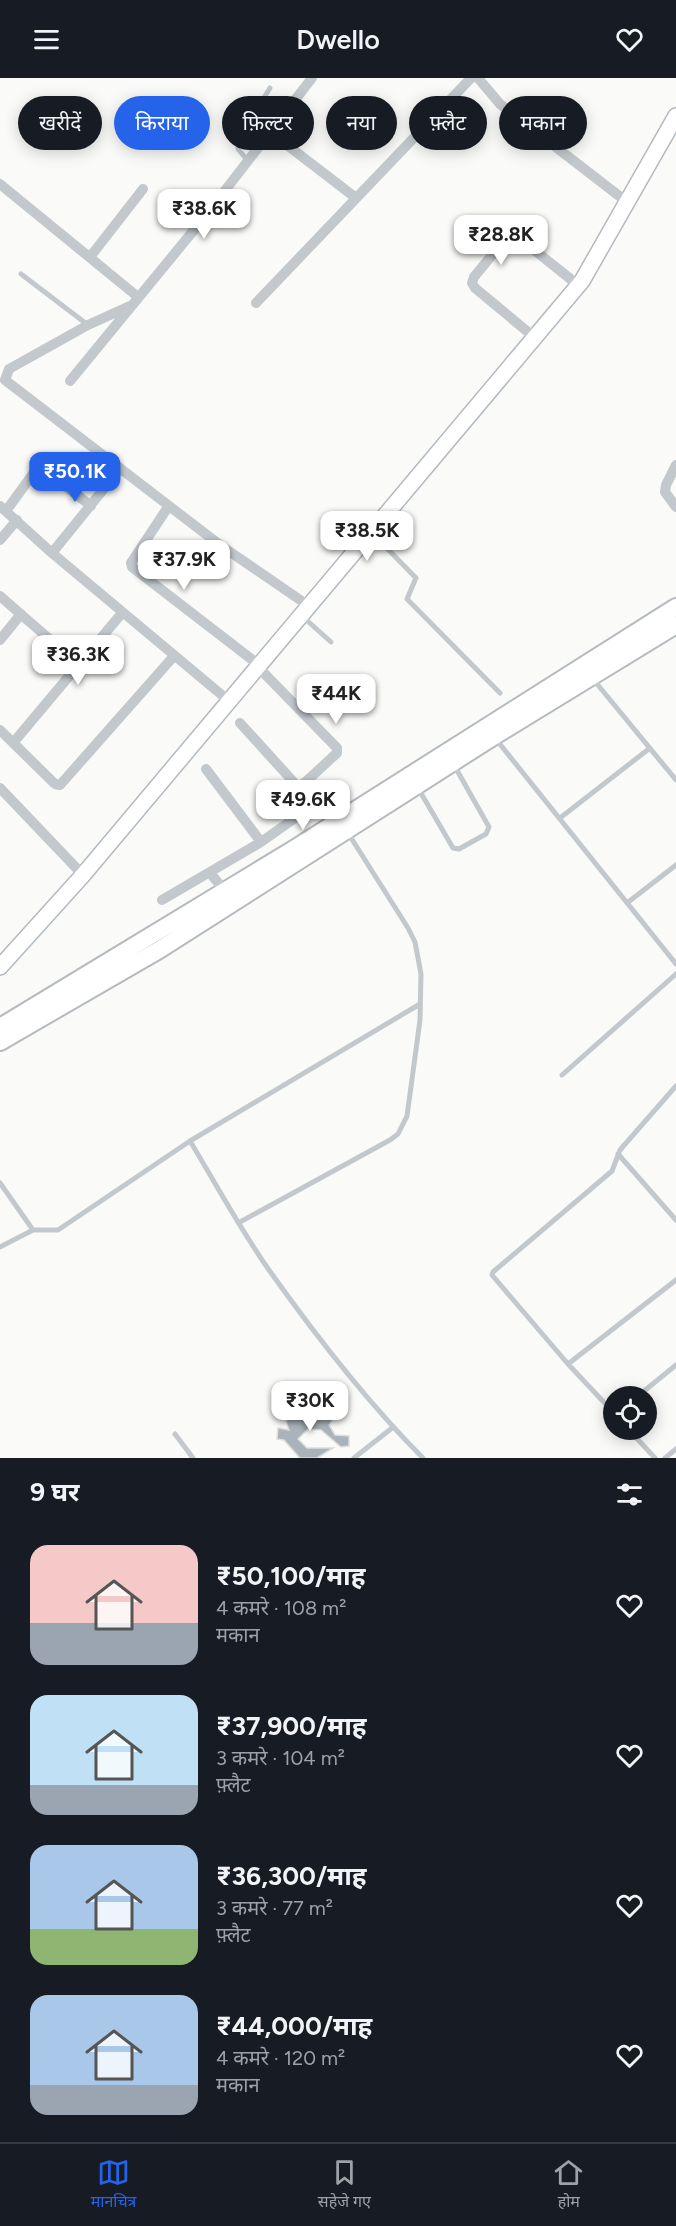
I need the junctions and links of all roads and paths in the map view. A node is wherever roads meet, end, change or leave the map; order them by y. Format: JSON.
{"nodes":[{"id":1,"x":312,"y":78,"type":"edge"},
{"id":2,"x":471,"y":78,"type":"edge"},
{"id":3,"x":478,"y":78,"type":"edge"},
{"id":4,"x":270,"y":88,"type":"dead end"},
{"id":5,"x":298,"y":96,"type":"edge"},
{"id":6,"x":676,"y":116,"type":"edge"},
{"id":7,"x":672,"y":134,"type":"edge"},
{"id":8,"x":256,"y":150,"type":"edge"},
{"id":9,"x":293,"y":150,"type":"edge"},
{"id":10,"x":248,"y":161,"type":"junction"},
{"id":11,"x":0,"y":184,"type":"edge"},
{"id":12,"x":143,"y":189,"type":"dead end"},
{"id":13,"x":356,"y":198,"type":"junction"},
{"id":14,"x":627,"y":202,"type":"junction"},
{"id":15,"x":90,"y":257,"type":"junction"},
{"id":16,"x":21,"y":274,"type":"dead end"},
{"id":17,"x":578,"y":285,"type":"junction"},
{"id":18,"x":135,"y":301,"type":"junction"},
{"id":19,"x":256,"y":303,"type":"dead end"},
{"id":20,"x":88,"y":325,"type":"junction"},
{"id":21,"x":534,"y":338,"type":"junction"},
{"id":22,"x":70,"y":381,"type":"dead end"},
{"id":23,"x":3,"y":385,"type":"edge"},
{"id":24,"x":676,"y":465,"type":"edge"},
{"id":25,"x":119,"y":470,"type":"junction"},
{"id":26,"x":91,"y":506,"type":"junction"},
{"id":27,"x":168,"y":507,"type":"junction"},
{"id":28,"x":676,"y":507,"type":"edge"},
{"id":29,"x":3,"y":508,"type":"edge"},
{"id":30,"x":16,"y":520,"type":"junction"},
{"id":31,"x":371,"y":532,"type":"junction"},
{"id":32,"x":0,"y":540,"type":"edge"},
{"id":33,"x":52,"y":553,"type":"junction"},
{"id":34,"x":0,"y":596,"type":"edge"},
{"id":35,"x":676,"y":607,"type":"edge"},
{"id":36,"x":305,"y":611,"type":"junction"},
{"id":37,"x":122,"y":613,"type":"junction"},
{"id":38,"x":21,"y":614,"type":"junction"},
{"id":39,"x":676,"y":625,"type":"edge"},
{"id":40,"x":0,"y":640,"type":"edge"},
{"id":41,"x":331,"y":642,"type":"dead end"},
{"id":42,"x":174,"y":656,"type":"junction"},
{"id":43,"x":78,"y":664,"type":"junction"},
{"id":44,"x":258,"y":666,"type":"junction"},
{"id":45,"x":592,"y":677,"type":"junction"},
{"id":46,"x":500,"y":693,"type":"dead end"},
{"id":47,"x":229,"y":701,"type":"junction"},
{"id":48,"x":240,"y":723,"type":"dead end"},
{"id":49,"x":0,"y":730,"type":"edge"},
{"id":50,"x":493,"y":737,"type":"junction"},
{"id":51,"x":13,"y":742,"type":"junction"},
{"id":52,"x":650,"y":748,"type":"junction"},
{"id":53,"x":454,"y":764,"type":"junction"},
{"id":54,"x":206,"y":769,"type":"dead end"},
{"id":55,"x":676,"y":780,"type":"edge"},
{"id":56,"x":417,"y":787,"type":"junction"},
{"id":57,"x":0,"y":788,"type":"edge"},
{"id":58,"x":299,"y":788,"type":"junction"},
{"id":59,"x":560,"y":818,"type":"junction"},
{"id":60,"x":346,"y":831,"type":"junction"},
{"id":61,"x":261,"y":842,"type":"junction"},
{"id":62,"x":676,"y":865,"type":"edge"},
{"id":63,"x":210,"y":873,"type":"junction"},
{"id":64,"x":82,"y":875,"type":"junction"},
{"id":65,"x":225,"y":891,"type":"junction"},
{"id":66,"x":162,"y":900,"type":"dead end"},
{"id":67,"x":627,"y":903,"type":"junction"},
{"id":68,"x":676,"y":964,"type":"edge"},
{"id":69,"x":0,"y":967,"type":"edge"},
{"id":70,"x":676,"y":974,"type":"edge"},
{"id":71,"x":420,"y":1004,"type":"junction"},
{"id":72,"x":0,"y":1027,"type":"edge"},
{"id":73,"x":0,"y":1042,"type":"edge"},
{"id":74,"x":562,"y":1075,"type":"dead end"},
{"id":75,"x":676,"y":1086,"type":"edge"},
{"id":76,"x":190,"y":1141,"type":"junction"},
{"id":77,"x":618,"y":1154,"type":"junction"},
{"id":78,"x":0,"y":1183,"type":"edge"},
{"id":79,"x":676,"y":1220,"type":"edge"},
{"id":80,"x":240,"y":1222,"type":"junction"},
{"id":81,"x":33,"y":1230,"type":"junction"},
{"id":82,"x":0,"y":1247,"type":"edge"},
{"id":83,"x":676,"y":1280,"type":"edge"},
{"id":84,"x":568,"y":1364,"type":"junction"},
{"id":85,"x":676,"y":1365,"type":"edge"},
{"id":86,"x":650,"y":1386,"type":"edge"},
{"id":87,"x":603,"y":1401,"type":"edge"},
{"id":88,"x":392,"y":1428,"type":"junction"},
{"id":89,"x":175,"y":1434,"type":"dead end"},
{"id":90,"x":638,"y":1440,"type":"edge"},
{"id":91,"x":676,"y":1449,"type":"edge"},
{"id":92,"x":193,"y":1458,"type":"edge"},
{"id":93,"x":354,"y":1458,"type":"edge"},
{"id":94,"x":423,"y":1458,"type":"edge"},
{"id":95,"x":655,"y":1458,"type":"edge"},
{"id":96,"x":665,"y":1458,"type":"edge"}],
"edges":[{"from":1,"to":5,"type":"street"},
{"from":2,"to":13,"type":"street"},
{"from":3,"to":14,"type":"street"},
{"from":4,"to":10,"type":"lane"},
{"from":6,"to":7,"type":"street"},
{"from":7,"to":14,"type":"street"},
{"from":8,"to":10,"type":"street"},
{"from":9,"to":13,"type":"street"},
{"from":10,"to":18,"type":"street"},
{"from":11,"to":15,"type":"street"},
{"from":12,"to":15,"type":"street"},
{"from":13,"to":19,"type":"street"},
{"from":14,"to":17,"type":"street"},
{"from":15,"to":18,"type":"street"},
{"from":16,"to":20,"type":"lane"},
{"from":17,"to":21,"type":"street"},
{"from":17,"to":21,"type":"street"},
{"from":18,"to":20,"type":"street"},
{"from":18,"to":22,"type":"street"},
{"from":20,"to":23,"type":"street"},
{"from":21,"to":31,"type":"street"},
{"from":23,"to":25,"type":"street"},
{"from":24,"to":28,"type":"street"},
{"from":25,"to":26,"type":"street"},
{"from":25,"to":27,"type":"street"},
{"from":26,"to":29,"type":"street"},
{"from":26,"to":33,"type":"street"},
{"from":27,"to":36,"type":"street"},
{"from":27,"to":44,"type":"street"},
{"from":29,"to":30,"type":"street"},
{"from":30,"to":32,"type":"street"},
{"from":30,"to":33,"type":"street"},
{"from":31,"to":36,"type":"street"},
{"from":31,"to":46,"type":"lane"},
{"from":33,"to":37,"type":"street"},
{"from":34,"to":38,"type":"street"},
{"from":35,"to":65,"type":"main road"},
{"from":36,"to":41,"type":"lane"},
{"from":36,"to":44,"type":"street"},
{"from":37,"to":42,"type":"street"},
{"from":37,"to":43,"type":"street"},
{"from":38,"to":40,"type":"street"},
{"from":38,"to":43,"type":"street"},
{"from":39,"to":45,"type":"main road"},
{"from":42,"to":47,"type":"street"},
{"from":42,"to":51,"type":"street"},
{"from":43,"to":51,"type":"street"},
{"from":44,"to":47,"type":"street"},
{"from":44,"to":58,"type":"street"},
{"from":45,"to":50,"type":"main road"},
{"from":45,"to":52,"type":"lane"},
{"from":47,"to":64,"type":"street"},
{"from":48,"to":58,"type":"street"},
{"from":49,"to":51,"type":"street"},
{"from":50,"to":53,"type":"main road"},
{"from":50,"to":59,"type":"lane"},
{"from":52,"to":55,"type":"lane"},
{"from":52,"to":59,"type":"lane"},
{"from":53,"to":56,"type":"main road"},
{"from":53,"to":56,"type":"lane"},
{"from":54,"to":61,"type":"street"},
{"from":56,"to":60,"type":"main road"},
{"from":57,"to":64,"type":"street"},
{"from":58,"to":61,"type":"street"},
{"from":59,"to":67,"type":"lane"},
{"from":60,"to":71,"type":"lane"},
{"from":60,"to":73,"type":"main road"},
{"from":61,"to":63,"type":"street"},
{"from":62,"to":67,"type":"lane"},
{"from":63,"to":65,"type":"street"},
{"from":63,"to":66,"type":"street"},
{"from":64,"to":69,"type":"street"},
{"from":65,"to":72,"type":"main road"},
{"from":67,"to":68,"type":"lane"},
{"from":70,"to":74,"type":"lane"},
{"from":71,"to":76,"type":"lane"},
{"from":71,"to":80,"type":"lane"},
{"from":75,"to":77,"type":"lane"},
{"from":76,"to":80,"type":"lane"},
{"from":76,"to":81,"type":"lane"},
{"from":77,"to":79,"type":"lane"},
{"from":77,"to":84,"type":"lane"},
{"from":78,"to":81,"type":"lane"},
{"from":80,"to":88,"type":"lane"},
{"from":81,"to":82,"type":"lane"},
{"from":83,"to":84,"type":"lane"},
{"from":84,"to":87,"type":"lane"},
{"from":85,"to":86,"type":"lane"},
{"from":88,"to":93,"type":"lane"},
{"from":88,"to":94,"type":"lane"},
{"from":89,"to":92,"type":"lane"},
{"from":90,"to":95,"type":"lane"},
{"from":91,"to":96,"type":"lane"}]}
